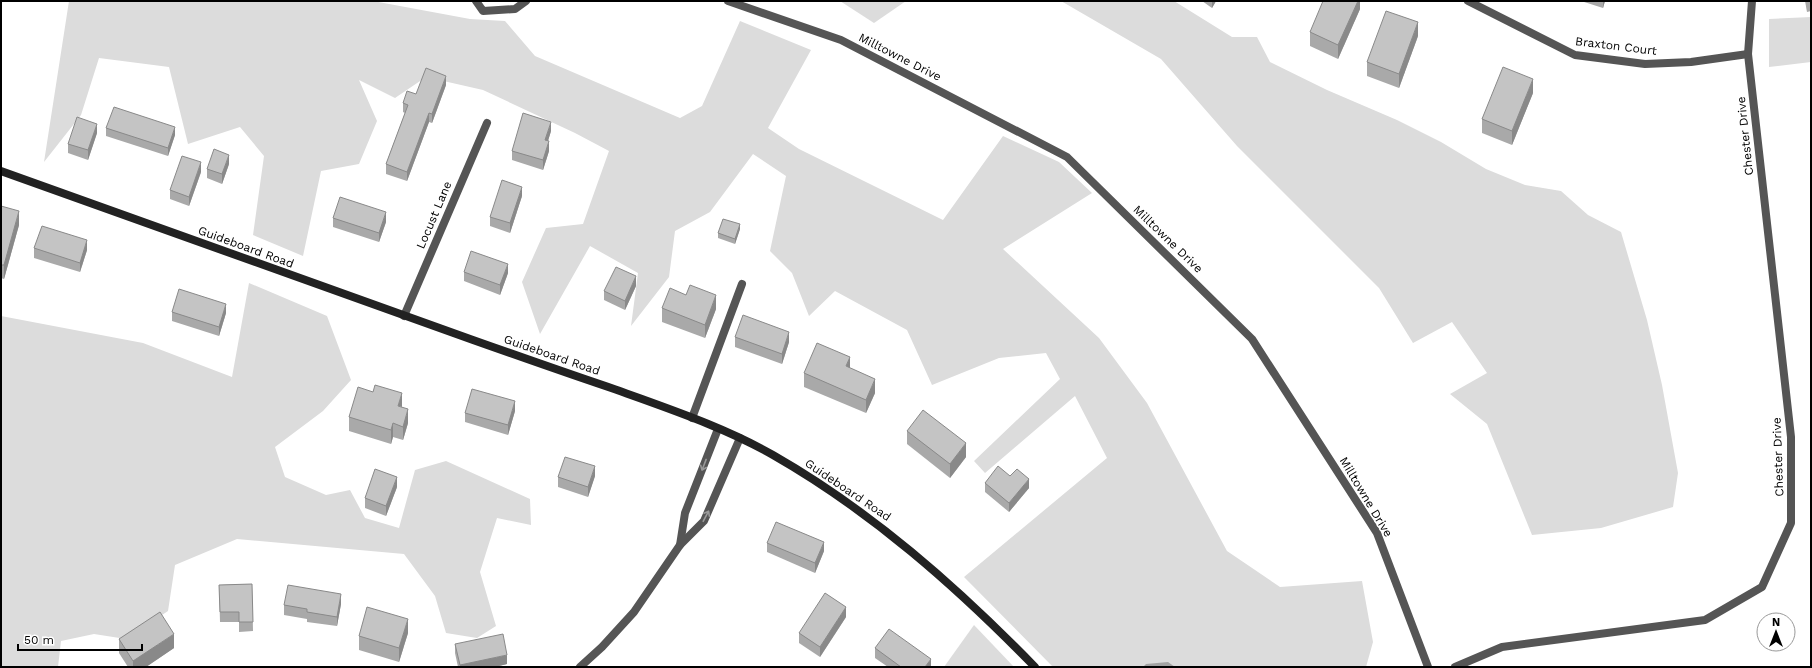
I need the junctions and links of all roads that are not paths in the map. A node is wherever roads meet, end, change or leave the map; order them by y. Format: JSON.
{"nodes":[{"id":1,"x":476,"y":1,"type":"edge"},
{"id":2,"x":526,"y":1,"type":"edge"},
{"id":3,"x":728,"y":1,"type":"edge"},
{"id":4,"x":1468,"y":1,"type":"edge"},
{"id":5,"x":1752,"y":1,"type":"edge"},
{"id":6,"x":1748,"y":54,"type":"junction"},
{"id":7,"x":487,"y":123,"type":"dead end"},
{"id":8,"x":1,"y":171,"type":"edge"},
{"id":9,"x":742,"y":284,"type":"dead end"},
{"id":10,"x":404,"y":316,"type":"junction"},
{"id":11,"x":692,"y":418,"type":"junction"},
{"id":12,"x":718,"y":428,"type":"junction"},
{"id":13,"x":740,"y":438,"type":"junction"},
{"id":14,"x":680,"y":545,"type":"junction"},
{"id":15,"x":580,"y":667,"type":"edge"},
{"id":16,"x":1035,"y":667,"type":"edge"},
{"id":17,"x":1428,"y":667,"type":"edge"},
{"id":18,"x":1455,"y":667,"type":"edge"}],
"edges":[{"from":1,"to":2,"type":"street"},
{"from":3,"to":17,"type":"street","name":"Milltowne Drive"},
{"from":4,"to":6,"type":"street","name":"Braxton Court"},
{"from":5,"to":6,"type":"street","name":"Chester Drive"},
{"from":6,"to":18,"type":"street","name":"Chester Drive"},
{"from":7,"to":10,"type":"street","name":"Locust Lane"},
{"from":8,"to":10,"type":"street","name":"Guideboard Road"},
{"from":9,"to":11,"type":"street"},
{"from":10,"to":11,"type":"street","name":"Guideboard Road"},
{"from":11,"to":12,"type":"street","name":"Guideboard Road"},
{"from":12,"to":13,"type":"street","name":"Guideboard Road"},
{"from":12,"to":14,"type":"street","one_way":true},
{"from":14,"to":13,"type":"street","one_way":true},
{"from":13,"to":16,"type":"street","name":"Guideboard Road"},
{"from":14,"to":15,"type":"street"}]}
